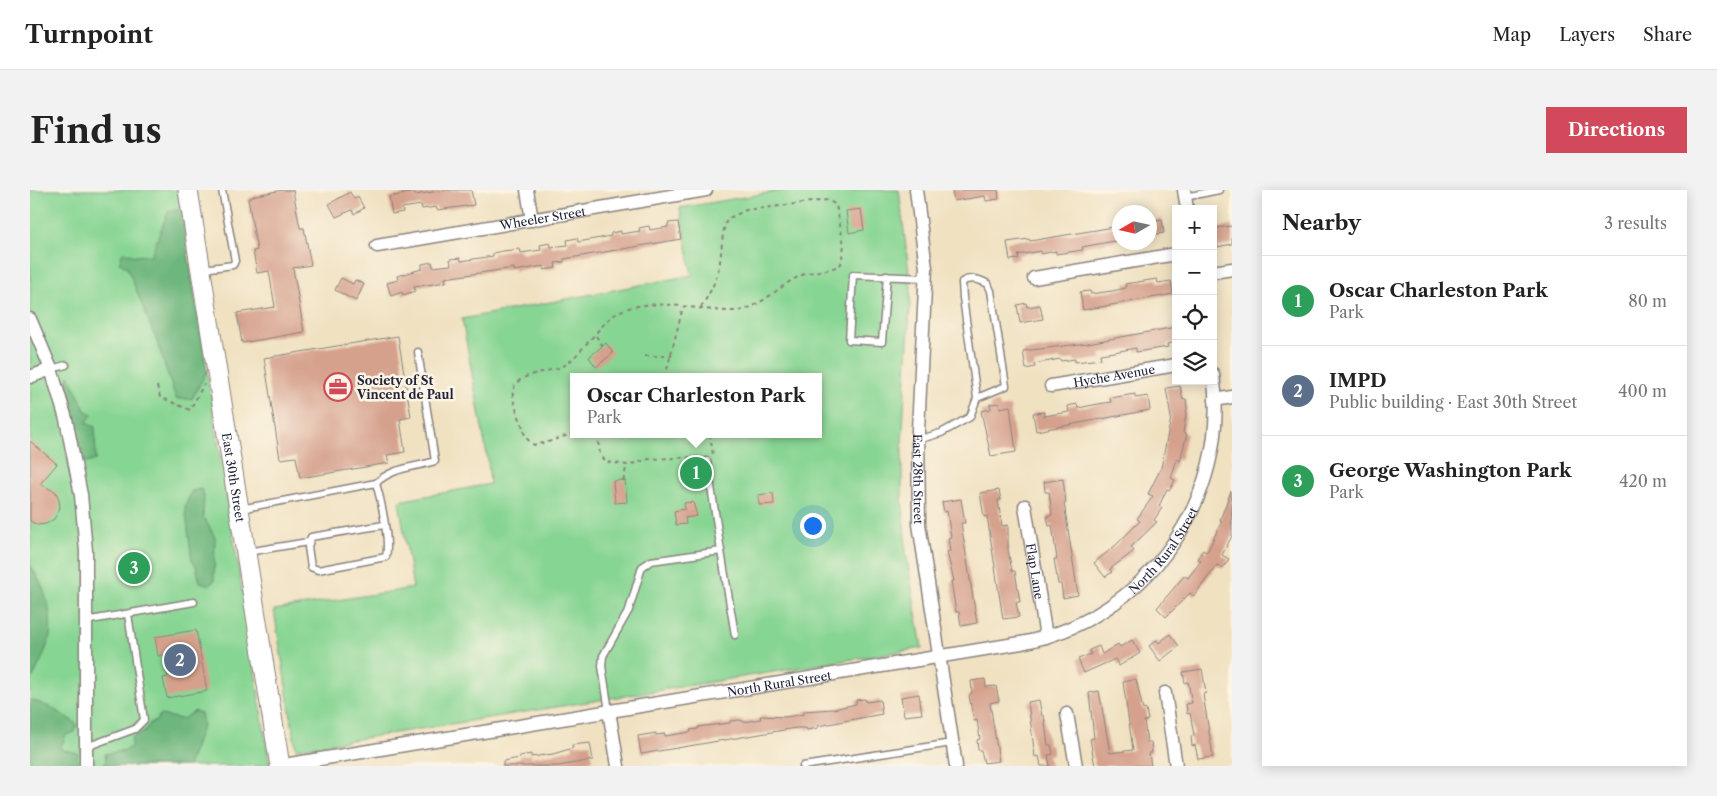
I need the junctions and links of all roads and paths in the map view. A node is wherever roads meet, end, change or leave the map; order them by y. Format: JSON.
{"nodes":[{"id":1,"x":188,"y":190,"type":"edge"},
{"id":2,"x":222,"y":190,"type":"edge"},
{"id":3,"x":527,"y":190,"type":"edge"},
{"id":4,"x":706,"y":190,"type":"edge"},
{"id":5,"x":916,"y":190,"type":"edge"},
{"id":6,"x":1219,"y":190,"type":"edge"},
{"id":7,"x":1185,"y":199,"type":"edge"},
{"id":8,"x":532,"y":220,"type":"junction"},
{"id":9,"x":377,"y":246,"type":"dead end"},
{"id":10,"x":1172,"y":255,"type":"edge"},
{"id":11,"x":1232,"y":268,"type":"edge"},
{"id":12,"x":200,"y":269,"type":"junction"},
{"id":13,"x":1217,"y":271,"type":"edge"},
{"id":14,"x":887,"y":276,"type":"junction"},
{"id":15,"x":926,"y":278,"type":"junction"},
{"id":16,"x":1034,"y":278,"type":"dead end"},
{"id":17,"x":684,"y":306,"type":"junction"},
{"id":18,"x":700,"y":307,"type":"junction"},
{"id":19,"x":30,"y":319,"type":"edge"},
{"id":20,"x":595,"y":335,"type":"junction"},
{"id":21,"x":603,"y":346,"type":"dead end"},
{"id":22,"x":418,"y":352,"type":"dead end"},
{"id":23,"x":645,"y":356,"type":"dead end"},
{"id":24,"x":672,"y":356,"type":"junction"},
{"id":25,"x":66,"y":365,"type":"dead end"},
{"id":26,"x":1172,"y":366,"type":"edge"},
{"id":27,"x":51,"y":369,"type":"junction"},
{"id":28,"x":666,"y":373,"type":"edge"},
{"id":29,"x":30,"y":377,"type":"edge"},
{"id":30,"x":206,"y":382,"type":"dead end"},
{"id":31,"x":1214,"y":385,"type":"edge"},
{"id":32,"x":157,"y":386,"type":"dead end"},
{"id":33,"x":1051,"y":386,"type":"dead end"},
{"id":34,"x":977,"y":398,"type":"junction"},
{"id":35,"x":1232,"y":398,"type":"edge"},
{"id":36,"x":1216,"y":400,"type":"junction"},
{"id":37,"x":570,"y":434,"type":"edge"},
{"id":38,"x":598,"y":438,"type":"edge"},
{"id":39,"x":917,"y":440,"type":"junction"},
{"id":40,"x":713,"y":456,"type":"dead end"},
{"id":41,"x":707,"y":461,"type":"dead end"},
{"id":42,"x":627,"y":465,"type":"junction"},
{"id":43,"x":623,"y":480,"type":"dead end"},
{"id":44,"x":376,"y":483,"type":"junction"},
{"id":45,"x":1025,"y":506,"type":"dead end"},
{"id":46,"x":239,"y":509,"type":"junction"},
{"id":47,"x":384,"y":525,"type":"junction"},
{"id":48,"x":308,"y":542,"type":"junction"},
{"id":49,"x":722,"y":551,"type":"junction"},
{"id":50,"x":246,"y":552,"type":"junction"},
{"id":51,"x":194,"y":602,"type":"dead end"},
{"id":52,"x":128,"y":614,"type":"junction"},
{"id":53,"x":85,"y":621,"type":"junction"},
{"id":54,"x":735,"y":635,"type":"dead end"},
{"id":55,"x":1046,"y":637,"type":"junction"},
{"id":56,"x":939,"y":656,"type":"junction"},
{"id":57,"x":1165,"y":693,"type":"dead end"},
{"id":58,"x":609,"y":711,"type":"junction"},
{"id":59,"x":1067,"y":714,"type":"dead end"},
{"id":60,"x":952,"y":743,"type":"junction"},
{"id":61,"x":86,"y":747,"type":"junction"},
{"id":62,"x":86,"y":766,"type":"edge"},
{"id":63,"x":280,"y":766,"type":"edge"},
{"id":64,"x":618,"y":766,"type":"edge"},
{"id":65,"x":803,"y":766,"type":"edge"},
{"id":66,"x":956,"y":766,"type":"edge"},
{"id":67,"x":1076,"y":766,"type":"edge"},
{"id":68,"x":1176,"y":766,"type":"edge"}],
"edges":[{"from":1,"to":12,"type":"main road","name":"East 30th Street"},
{"from":2,"to":12,"type":"lane"},
{"from":3,"to":8,"type":"street"},
{"from":4,"to":8,"type":"street","name":"Wheeler Street"},
{"from":5,"to":15,"type":"street","name":"East 28th Street"},
{"from":6,"to":7,"type":"lane"},
{"from":8,"to":9,"type":"street","name":"Wheeler Street"},
{"from":10,"to":16,"type":"street"},
{"from":11,"to":13,"type":"street"},
{"from":12,"to":46,"type":"main road","name":"East 30th Street"},
{"from":14,"to":14,"type":"lane"},
{"from":14,"to":15,"type":"lane"},
{"from":15,"to":39,"type":"street","name":"East 28th Street"},
{"from":17,"to":18,"type":"path"},
{"from":17,"to":20,"type":"path"},
{"from":17,"to":24,"type":"path"},
{"from":18,"to":18,"type":"path"},
{"from":19,"to":27,"type":"street"},
{"from":20,"to":21,"type":"path"},
{"from":20,"to":37,"type":"path"},
{"from":22,"to":44,"type":"lane"},
{"from":23,"to":24,"type":"path"},
{"from":24,"to":28,"type":"path"},
{"from":25,"to":27,"type":"lane"},
{"from":26,"to":33,"type":"street","name":"Hyche Avenue"},
{"from":27,"to":29,"type":"street"},
{"from":27,"to":53,"type":"street"},
{"from":30,"to":32,"type":"path"},
{"from":31,"to":36,"type":"street","name":"North Rural Street"},
{"from":34,"to":34,"type":"lane"},
{"from":34,"to":39,"type":"lane"},
{"from":35,"to":36,"type":"street"},
{"from":36,"to":55,"type":"street","name":"North Rural Street"},
{"from":38,"to":42,"type":"path"},
{"from":39,"to":56,"type":"street","name":"East 28th Street"},
{"from":40,"to":42,"type":"path"},
{"from":41,"to":49,"type":"lane"},
{"from":42,"to":43,"type":"path"},
{"from":44,"to":46,"type":"lane"},
{"from":44,"to":47,"type":"lane"},
{"from":45,"to":55,"type":"street","name":"Flap Lane"},
{"from":46,"to":50,"type":"main road","name":"East 30th Street"},
{"from":47,"to":48,"type":"lane"},
{"from":47,"to":48,"type":"lane"},
{"from":48,"to":50,"type":"lane"},
{"from":49,"to":54,"type":"lane"},
{"from":49,"to":58,"type":"lane"},
{"from":50,"to":63,"type":"main road","name":"East 30th Street"},
{"from":51,"to":52,"type":"lane"},
{"from":52,"to":53,"type":"lane"},
{"from":52,"to":61,"type":"lane"},
{"from":53,"to":61,"type":"street"},
{"from":55,"to":56,"type":"street","name":"North Rural Street"},
{"from":56,"to":58,"type":"street","name":"North Rural Street"},
{"from":56,"to":60,"type":"street","name":"East 28th Street"},
{"from":57,"to":68,"type":"street"},
{"from":58,"to":63,"type":"street","name":"North Rural Street"},
{"from":58,"to":64,"type":"street"},
{"from":59,"to":67,"type":"street"},
{"from":60,"to":65,"type":"lane"},
{"from":60,"to":66,"type":"street","name":"East 28th Street"},
{"from":61,"to":62,"type":"street"}]}
